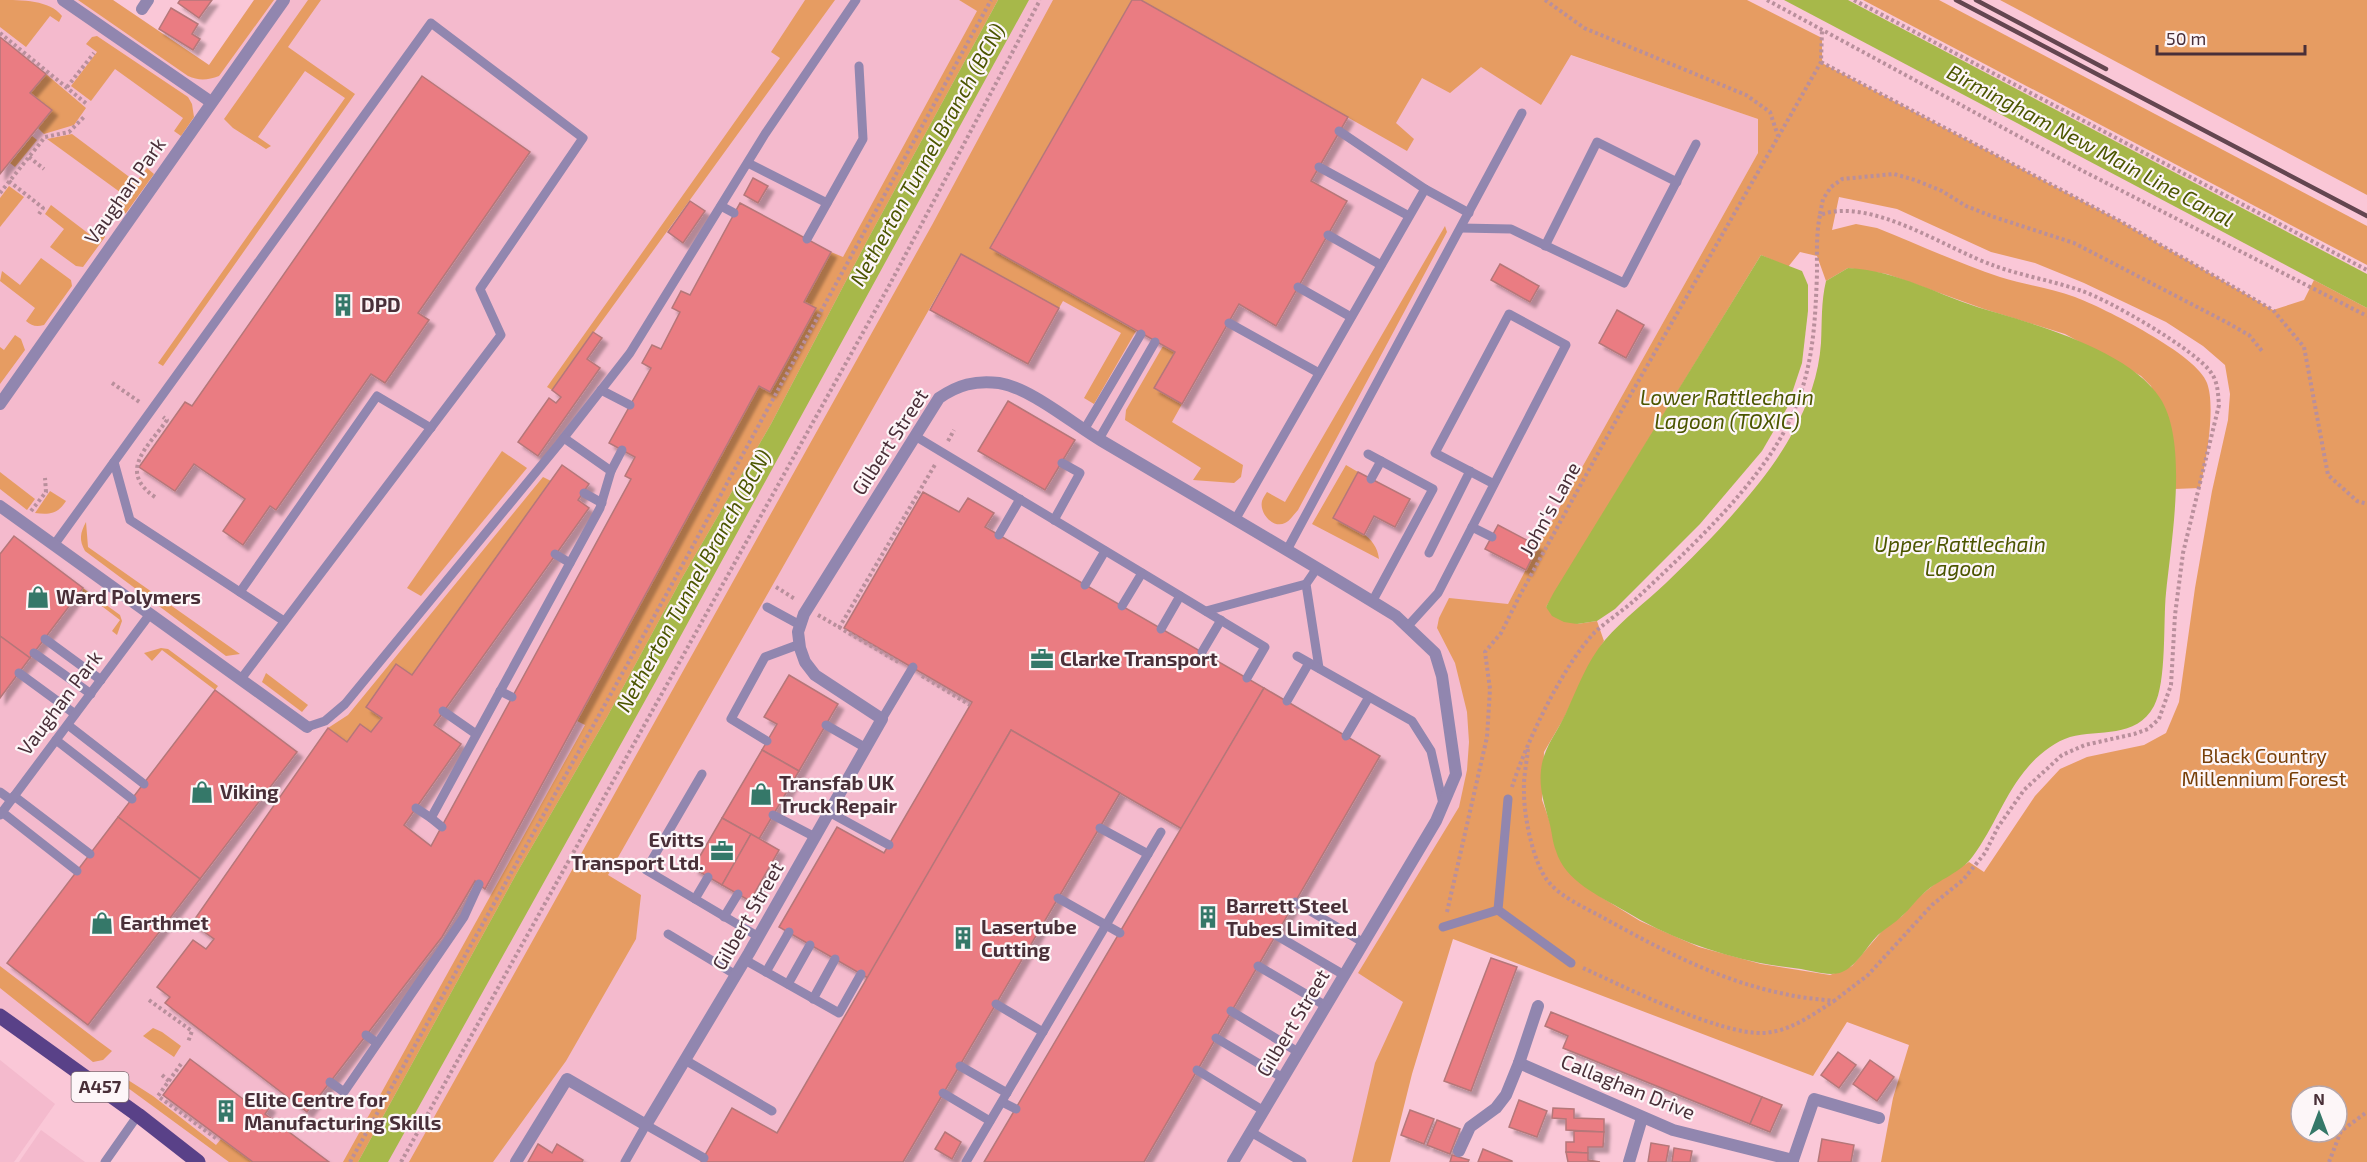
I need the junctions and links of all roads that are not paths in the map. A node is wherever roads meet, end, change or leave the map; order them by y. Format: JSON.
{"nodes":[{"id":1,"x":63,"y":0,"type":"edge"},
{"id":2,"x":284,"y":0,"type":"edge"},
{"id":3,"x":856,"y":0,"type":"edge"},
{"id":4,"x":859,"y":66,"type":"dead end"},
{"id":5,"x":211,"y":102,"type":"junction"},
{"id":6,"x":1522,"y":113,"type":"dead end"},
{"id":7,"x":1340,"y":131,"type":"dead end"},
{"id":8,"x":1696,"y":144,"type":"dead end"},
{"id":9,"x":748,"y":163,"type":"junction"},
{"id":10,"x":1319,"y":167,"type":"dead end"},
{"id":11,"x":1677,"y":182,"type":"junction"},
{"id":12,"x":1425,"y":189,"type":"junction"},
{"id":13,"x":827,"y":203,"type":"junction"},
{"id":14,"x":721,"y":206,"type":"junction"},
{"id":15,"x":734,"y":213,"type":"dead end"},
{"id":16,"x":1469,"y":213,"type":"junction"},
{"id":17,"x":1409,"y":216,"type":"junction"},
{"id":18,"x":1461,"y":228,"type":"junction"},
{"id":19,"x":1328,"y":236,"type":"dead end"},
{"id":20,"x":807,"y":239,"type":"dead end"},
{"id":21,"x":1545,"y":246,"type":"junction"},
{"id":22,"x":1381,"y":265,"type":"junction"},
{"id":23,"x":1298,"y":287,"type":"dead end"},
{"id":24,"x":1351,"y":317,"type":"junction"},
{"id":25,"x":1229,"y":323,"type":"dead end"},
{"id":26,"x":1141,"y":334,"type":"dead end"},
{"id":27,"x":1155,"y":342,"type":"dead end"},
{"id":28,"x":1319,"y":373,"type":"junction"},
{"id":29,"x":601,"y":390,"type":"junction"},
{"id":30,"x":0,"y":404,"type":"edge"},
{"id":31,"x":630,"y":405,"type":"dead end"},
{"id":32,"x":430,"y":428,"type":"junction"},
{"id":33,"x":1084,"y":430,"type":"junction"},
{"id":34,"x":915,"y":436,"type":"junction"},
{"id":35,"x":564,"y":438,"type":"junction"},
{"id":36,"x":1099,"y":439,"type":"junction"},
{"id":37,"x":622,"y":450,"type":"dead end"},
{"id":38,"x":1368,"y":454,"type":"dead end"},
{"id":39,"x":1381,"y":461,"type":"junction"},
{"id":40,"x":114,"y":462,"type":"junction"},
{"id":41,"x":1062,"y":463,"type":"dead end"},
{"id":42,"x":611,"y":471,"type":"junction"},
{"id":43,"x":1470,"y":471,"type":"junction"},
{"id":44,"x":1371,"y":479,"type":"dead end"},
{"id":45,"x":1494,"y":484,"type":"junction"},
{"id":46,"x":584,"y":493,"type":"dead end"},
{"id":47,"x":1020,"y":499,"type":"junction"},
{"id":48,"x":602,"y":503,"type":"junction"},
{"id":49,"x":0,"y":506,"type":"edge"},
{"id":50,"x":1054,"y":520,"type":"junction"},
{"id":51,"x":1235,"y":520,"type":"junction"},
{"id":52,"x":1472,"y":526,"type":"junction"},
{"id":53,"x":999,"y":535,"type":"dead end"},
{"id":54,"x":1492,"y":537,"type":"dead end"},
{"id":55,"x":54,"y":545,"type":"junction"},
{"id":56,"x":1287,"y":550,"type":"junction"},
{"id":57,"x":1105,"y":551,"type":"junction"},
{"id":58,"x":1429,"y":553,"type":"dead end"},
{"id":59,"x":555,"y":554,"type":"dead end"},
{"id":60,"x":570,"y":563,"type":"junction"},
{"id":61,"x":1317,"y":568,"type":"junction"},
{"id":62,"x":1142,"y":573,"type":"junction"},
{"id":63,"x":1306,"y":584,"type":"junction"},
{"id":64,"x":1085,"y":585,"type":"dead end"},
{"id":65,"x":240,"y":592,"type":"junction"},
{"id":66,"x":1180,"y":596,"type":"junction"},
{"id":67,"x":1372,"y":602,"type":"junction"},
{"id":68,"x":1122,"y":606,"type":"dead end"},
{"id":69,"x":767,"y":607,"type":"dead end"},
{"id":70,"x":1206,"y":611,"type":"junction"},
{"id":71,"x":150,"y":614,"type":"junction"},
{"id":72,"x":1221,"y":620,"type":"junction"},
{"id":73,"x":284,"y":621,"type":"junction"},
{"id":74,"x":800,"y":625,"type":"junction"},
{"id":75,"x":1407,"y":627,"type":"junction"},
{"id":76,"x":1161,"y":629,"type":"dead end"},
{"id":77,"x":45,"y":639,"type":"dead end"},
{"id":78,"x":800,"y":644,"type":"junction"},
{"id":79,"x":1202,"y":652,"type":"dead end"},
{"id":80,"x":34,"y":653,"type":"dead end"},
{"id":81,"x":1297,"y":656,"type":"dead end"},
{"id":82,"x":1309,"y":663,"type":"junction"},
{"id":83,"x":1319,"y":668,"type":"junction"},
{"id":84,"x":912,"y":669,"type":"road end"},
{"id":85,"x":19,"y":673,"type":"dead end"},
{"id":86,"x":1247,"y":678,"type":"dead end"},
{"id":87,"x":241,"y":679,"type":"junction"},
{"id":88,"x":101,"y":680,"type":"junction"},
{"id":89,"x":500,"y":691,"type":"junction"},
{"id":90,"x":91,"y":694,"type":"junction"},
{"id":91,"x":512,"y":697,"type":"dead end"},
{"id":92,"x":1369,"y":697,"type":"junction"},
{"id":93,"x":1287,"y":701,"type":"dead end"},
{"id":94,"x":443,"y":711,"type":"dead end"},
{"id":95,"x":75,"y":714,"type":"junction"},
{"id":96,"x":882,"y":719,"type":"junction"},
{"id":97,"x":68,"y":725,"type":"junction"},
{"id":98,"x":826,"y":725,"type":"dead end"},
{"id":99,"x":307,"y":727,"type":"joint"},
{"id":100,"x":476,"y":734,"type":"junction"},
{"id":101,"x":1346,"y":736,"type":"dead end"},
{"id":102,"x":56,"y":740,"type":"junction"},
{"id":103,"x":767,"y":741,"type":"dead end"},
{"id":104,"x":866,"y":748,"type":"junction"},
{"id":105,"x":702,"y":774,"type":"dead end"},
{"id":106,"x":144,"y":784,"type":"dead end"},
{"id":107,"x":0,"y":792,"type":"edge"},
{"id":108,"x":13,"y":798,"type":"junction"},
{"id":109,"x":132,"y":799,"type":"dead end"},
{"id":110,"x":1508,"y":799,"type":"road end"},
{"id":111,"x":1443,"y":804,"type":"junction"},
{"id":112,"x":416,"y":808,"type":"dead end"},
{"id":113,"x":830,"y":812,"type":"junction"},
{"id":114,"x":1,"y":814,"type":"edge"},
{"id":115,"x":774,"y":814,"type":"dead end"},
{"id":116,"x":430,"y":818,"type":"junction"},
{"id":117,"x":442,"y":826,"type":"dead end"},
{"id":118,"x":1100,"y":828,"type":"dead end"},
{"id":119,"x":1161,"y":832,"type":"dead end"},
{"id":120,"x":815,"y":837,"type":"junction"},
{"id":121,"x":889,"y":845,"type":"dead end"},
{"id":122,"x":90,"y":854,"type":"dead end"},
{"id":123,"x":1148,"y":854,"type":"junction"},
{"id":124,"x":77,"y":871,"type":"dead end"},
{"id":125,"x":708,"y":877,"type":"dead end"},
{"id":126,"x":479,"y":884,"type":"dead end"},
{"id":127,"x":738,"y":894,"type":"dead end"},
{"id":128,"x":1058,"y":898,"type":"dead end"},
{"id":129,"x":695,"y":899,"type":"junction"},
{"id":130,"x":1295,"y":902,"type":"dead end"},
{"id":131,"x":1498,"y":910,"type":"junction"},
{"id":132,"x":724,"y":917,"type":"junction"},
{"id":133,"x":1106,"y":925,"type":"junction"},
{"id":134,"x":1443,"y":927,"type":"road end"},
{"id":135,"x":789,"y":932,"type":"dead end"},
{"id":136,"x":1120,"y":933,"type":"dead end"},
{"id":137,"x":668,"y":934,"type":"dead end"},
{"id":138,"x":1276,"y":934,"type":"dead end"},
{"id":139,"x":759,"y":937,"type":"junction"},
{"id":140,"x":1364,"y":943,"type":"junction"},
{"id":141,"x":810,"y":945,"type":"dead end"},
{"id":142,"x":835,"y":959,"type":"dead end"},
{"id":143,"x":745,"y":960,"type":"junction"},
{"id":144,"x":1571,"y":963,"type":"road end"},
{"id":145,"x":1258,"y":966,"type":"dead end"},
{"id":146,"x":766,"y":972,"type":"junction"},
{"id":147,"x":861,"y":974,"type":"dead end"},
{"id":148,"x":736,"y":975,"type":"junction"},
{"id":149,"x":1344,"y":975,"type":"junction"},
{"id":150,"x":788,"y":984,"type":"junction"},
{"id":151,"x":394,"y":999,"type":"dead end"},
{"id":152,"x":813,"y":999,"type":"junction"},
{"id":153,"x":996,"y":1004,"type":"dead end"},
{"id":154,"x":403,"y":1005,"type":"junction"},
{"id":155,"x":1326,"y":1005,"type":"junction"},
{"id":156,"x":1538,"y":1006,"type":"dead end"},
{"id":157,"x":1231,"y":1011,"type":"dead end"},
{"id":158,"x":0,"y":1016,"type":"edge"},
{"id":159,"x":1043,"y":1032,"type":"junction"},
{"id":160,"x":366,"y":1035,"type":"dead end"},
{"id":161,"x":1215,"y":1038,"type":"dead end"},
{"id":162,"x":377,"y":1043,"type":"junction"},
{"id":163,"x":1298,"y":1052,"type":"junction"},
{"id":164,"x":685,"y":1060,"type":"junction"},
{"id":165,"x":1520,"y":1063,"type":"junction"},
{"id":166,"x":960,"y":1066,"type":"dead end"},
{"id":167,"x":1197,"y":1070,"type":"dead end"},
{"id":168,"x":1283,"y":1078,"type":"junction"},
{"id":169,"x":330,"y":1082,"type":"dead end"},
{"id":170,"x":943,"y":1093,"type":"dead end"},
{"id":171,"x":1004,"y":1097,"type":"junction"},
{"id":172,"x":1016,"y":1109,"type":"dead end"},
{"id":173,"x":772,"y":1111,"type":"dead end"},
{"id":174,"x":1264,"y":1111,"type":"junction"},
{"id":175,"x":138,"y":1114,"type":"junction"},
{"id":176,"x":1642,"y":1118,"type":"junction"},
{"id":177,"x":1879,"y":1118,"type":"dead end"},
{"id":178,"x":990,"y":1121,"type":"junction"},
{"id":179,"x":646,"y":1125,"type":"junction"},
{"id":180,"x":1251,"y":1132,"type":"junction"},
{"id":181,"x":1459,"y":1151,"type":"dead end"},
{"id":182,"x":704,"y":1158,"type":"dead end"},
{"id":183,"x":1793,"y":1161,"type":"edge"},
{"id":184,"x":105,"y":1162,"type":"edge"},
{"id":185,"x":198,"y":1162,"type":"edge"},
{"id":186,"x":516,"y":1162,"type":"edge"},
{"id":187,"x":625,"y":1162,"type":"edge"},
{"id":188,"x":966,"y":1162,"type":"edge"},
{"id":189,"x":1233,"y":1162,"type":"edge"},
{"id":190,"x":1302,"y":1162,"type":"edge"},
{"id":191,"x":1629,"y":1162,"type":"edge"}],
"edges":[{"from":1,"to":5,"type":"street"},
{"from":2,"to":5,"type":"street","name":"Vaughan Park"},
{"from":3,"to":9,"type":"lane"},
{"from":4,"to":13,"type":"lane"},
{"from":5,"to":30,"type":"street","name":"Vaughan Park"},
{"from":6,"to":16,"type":"lane"},
{"from":7,"to":12,"type":"lane"},
{"from":8,"to":11,"type":"lane"},
{"from":9,"to":13,"type":"lane"},
{"from":9,"to":14,"type":"lane"},
{"from":10,"to":17,"type":"lane"},
{"from":11,"to":21,"type":"lane"},
{"from":11,"to":21,"type":"lane"},
{"from":12,"to":16,"type":"lane"},
{"from":12,"to":17,"type":"lane"},
{"from":13,"to":20,"type":"lane"},
{"from":14,"to":15,"type":"lane"},
{"from":14,"to":29,"type":"lane"},
{"from":16,"to":18,"type":"lane"},
{"from":17,"to":22,"type":"lane"},
{"from":18,"to":21,"type":"lane"},
{"from":18,"to":56,"type":"lane"},
{"from":19,"to":22,"type":"lane"},
{"from":22,"to":24,"type":"lane"},
{"from":23,"to":24,"type":"lane"},
{"from":24,"to":28,"type":"lane"},
{"from":25,"to":28,"type":"lane"},
{"from":26,"to":33,"type":"lane"},
{"from":27,"to":36,"type":"lane"},
{"from":28,"to":51,"type":"lane"},
{"from":29,"to":31,"type":"lane"},
{"from":29,"to":35,"type":"lane"},
{"from":32,"to":40,"type":"lane"},
{"from":32,"to":65,"type":"lane"},
{"from":32,"to":73,"type":"lane"},
{"from":33,"to":34,"type":"street","name":"Gilbert Street"},
{"from":33,"to":36,"type":"street","name":"Gilbert Street"},
{"from":34,"to":47,"type":"lane"},
{"from":34,"to":74,"type":"street","name":"Gilbert Street"},
{"from":35,"to":42,"type":"lane"},
{"from":35,"to":99,"type":"lane"},
{"from":36,"to":51,"type":"street","name":"Gilbert Street"},
{"from":37,"to":42,"type":"lane"},
{"from":38,"to":39,"type":"lane"},
{"from":39,"to":44,"type":"lane"},
{"from":39,"to":67,"type":"lane"},
{"from":40,"to":55,"type":"lane"},
{"from":40,"to":65,"type":"lane"},
{"from":41,"to":50,"type":"lane"},
{"from":42,"to":48,"type":"lane"},
{"from":43,"to":45,"type":"lane"},
{"from":43,"to":45,"type":"lane"},
{"from":43,"to":58,"type":"lane"},
{"from":45,"to":52,"type":"lane"},
{"from":46,"to":48,"type":"lane"},
{"from":47,"to":50,"type":"lane"},
{"from":47,"to":53,"type":"lane"},
{"from":48,"to":60,"type":"lane"},
{"from":49,"to":55,"type":"street"},
{"from":50,"to":57,"type":"lane"},
{"from":51,"to":56,"type":"street","name":"Gilbert Street"},
{"from":52,"to":54,"type":"lane"},
{"from":52,"to":75,"type":"lane"},
{"from":55,"to":71,"type":"street"},
{"from":56,"to":61,"type":"street","name":"Gilbert Street"},
{"from":57,"to":62,"type":"lane"},
{"from":57,"to":64,"type":"lane"},
{"from":59,"to":60,"type":"lane"},
{"from":60,"to":89,"type":"lane"},
{"from":61,"to":63,"type":"lane"},
{"from":61,"to":67,"type":"street","name":"Gilbert Street"},
{"from":62,"to":66,"type":"lane"},
{"from":62,"to":68,"type":"lane"},
{"from":63,"to":70,"type":"lane"},
{"from":63,"to":83,"type":"lane"},
{"from":65,"to":73,"type":"lane"},
{"from":66,"to":70,"type":"lane"},
{"from":66,"to":76,"type":"lane"},
{"from":67,"to":75,"type":"street","name":"Gilbert Street"},
{"from":69,"to":74,"type":"lane"},
{"from":70,"to":72,"type":"lane"},
{"from":71,"to":87,"type":"street"},
{"from":71,"to":88,"type":"lane","name":"Vaughan Park"},
{"from":72,"to":79,"type":"lane"},
{"from":72,"to":86,"type":"lane"},
{"from":73,"to":87,"type":"lane"},
{"from":74,"to":78,"type":"street","name":"Gilbert Street"},
{"from":75,"to":111,"type":"street","name":"Gilbert Street"},
{"from":77,"to":88,"type":"lane"},
{"from":78,"to":96,"type":"street","name":"Gilbert Street"},
{"from":78,"to":103,"type":"lane"},
{"from":80,"to":90,"type":"lane"},
{"from":81,"to":82,"type":"lane"},
{"from":82,"to":83,"type":"lane"},
{"from":82,"to":93,"type":"lane"},
{"from":83,"to":92,"type":"lane"},
{"from":84,"to":96,"type":"lane"},
{"from":85,"to":95,"type":"lane"},
{"from":87,"to":99,"type":"street"},
{"from":88,"to":90,"type":"lane","name":"Vaughan Park"},
{"from":89,"to":91,"type":"lane"},
{"from":89,"to":100,"type":"lane"},
{"from":90,"to":95,"type":"lane","name":"Vaughan Park"},
{"from":92,"to":101,"type":"lane"},
{"from":92,"to":111,"type":"lane"},
{"from":94,"to":100,"type":"lane"},
{"from":95,"to":97,"type":"lane","name":"Vaughan Park"},
{"from":96,"to":104,"type":"street","name":"Gilbert Street"},
{"from":97,"to":102,"type":"lane","name":"Vaughan Park"},
{"from":97,"to":106,"type":"lane"},
{"from":98,"to":104,"type":"lane"},
{"from":100,"to":116,"type":"lane"},
{"from":102,"to":108,"type":"lane","name":"Vaughan Park"},
{"from":102,"to":109,"type":"lane"},
{"from":104,"to":113,"type":"street","name":"Gilbert Street"},
{"from":105,"to":129,"type":"lane"},
{"from":107,"to":108,"type":"lane"},
{"from":108,"to":114,"type":"lane","name":"Vaughan Park"},
{"from":108,"to":122,"type":"lane"},
{"from":110,"to":131,"type":"lane"},
{"from":111,"to":140,"type":"street","name":"Gilbert Street"},
{"from":112,"to":116,"type":"lane"},
{"from":113,"to":120,"type":"street","name":"Gilbert Street"},
{"from":113,"to":121,"type":"lane"},
{"from":114,"to":124,"type":"lane"},
{"from":115,"to":120,"type":"lane"},
{"from":116,"to":117,"type":"lane"},
{"from":118,"to":123,"type":"lane"},
{"from":119,"to":123,"type":"lane"},
{"from":120,"to":139,"type":"street","name":"Gilbert Street"},
{"from":123,"to":133,"type":"lane"},
{"from":125,"to":129,"type":"lane"},
{"from":126,"to":154,"type":"lane"},
{"from":127,"to":132,"type":"lane"},
{"from":128,"to":133,"type":"lane"},
{"from":129,"to":132,"type":"lane"},
{"from":130,"to":140,"type":"lane"},
{"from":131,"to":134,"type":"lane"},
{"from":131,"to":144,"type":"lane"},
{"from":132,"to":139,"type":"lane"},
{"from":133,"to":136,"type":"lane"},
{"from":133,"to":159,"type":"lane"},
{"from":135,"to":146,"type":"lane"},
{"from":137,"to":148,"type":"lane"},
{"from":138,"to":149,"type":"lane"},
{"from":139,"to":143,"type":"street","name":"Gilbert Street"},
{"from":140,"to":149,"type":"street","name":"Gilbert Street"},
{"from":141,"to":150,"type":"lane"},
{"from":142,"to":152,"type":"lane"},
{"from":143,"to":146,"type":"lane"},
{"from":143,"to":148,"type":"street","name":"Gilbert Street"},
{"from":145,"to":155,"type":"lane"},
{"from":146,"to":150,"type":"lane"},
{"from":147,"to":152,"type":"lane"},
{"from":148,"to":164,"type":"street","name":"Gilbert Street"},
{"from":149,"to":155,"type":"street","name":"Gilbert Street"},
{"from":150,"to":152,"type":"lane"},
{"from":151,"to":154,"type":"lane"},
{"from":153,"to":159,"type":"lane"},
{"from":154,"to":162,"type":"lane"},
{"from":155,"to":163,"type":"street","name":"Gilbert Street"},
{"from":156,"to":165,"type":"street"},
{"from":157,"to":163,"type":"lane"},
{"from":158,"to":175,"type":"main road","number":"A457"},
{"from":159,"to":171,"type":"lane"},
{"from":160,"to":162,"type":"lane"},
{"from":161,"to":168,"type":"lane"},
{"from":162,"to":169,"type":"lane"},
{"from":163,"to":168,"type":"street","name":"Gilbert Street"},
{"from":164,"to":173,"type":"lane"},
{"from":164,"to":179,"type":"street","name":"Gilbert Street"},
{"from":165,"to":176,"type":"street","name":"Callaghan Drive"},
{"from":165,"to":181,"type":"street"},
{"from":166,"to":171,"type":"lane"},
{"from":167,"to":174,"type":"lane"},
{"from":168,"to":174,"type":"street","name":"Gilbert Street"},
{"from":170,"to":178,"type":"lane"},
{"from":171,"to":172,"type":"lane"},
{"from":171,"to":178,"type":"lane"},
{"from":174,"to":180,"type":"street","name":"Gilbert Street"},
{"from":175,"to":184,"type":"lane"},
{"from":175,"to":185,"type":"main road","number":"A457"},
{"from":176,"to":183,"type":"street","name":"Callaghan Drive"},
{"from":176,"to":191,"type":"street"},
{"from":177,"to":183,"type":"street","name":"Callaghan Drive"},
{"from":178,"to":188,"type":"lane"},
{"from":179,"to":182,"type":"lane"},
{"from":179,"to":186,"type":"street"},
{"from":179,"to":187,"type":"lane"},
{"from":180,"to":189,"type":"street","name":"Gilbert Street"},
{"from":180,"to":190,"type":"lane"}]}
